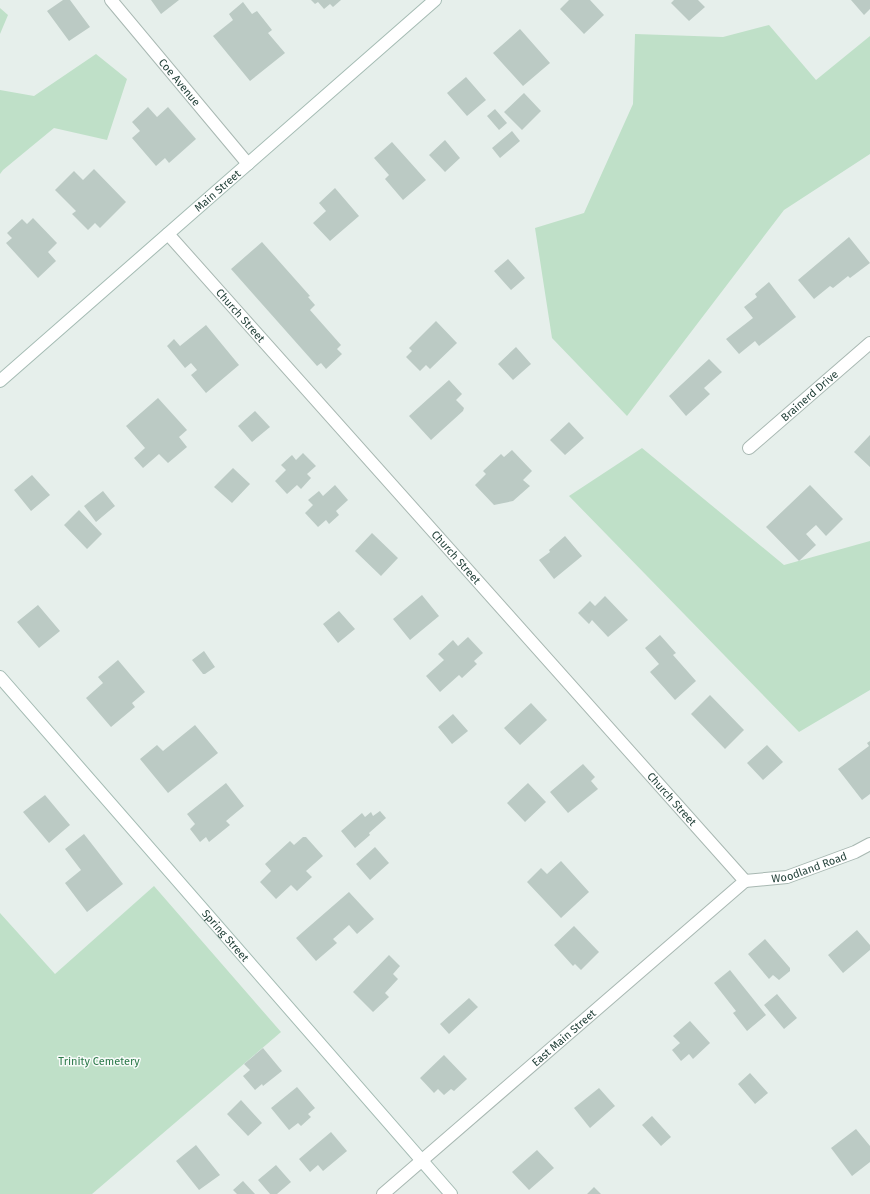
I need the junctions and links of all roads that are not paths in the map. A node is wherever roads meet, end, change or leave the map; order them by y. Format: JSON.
{"nodes":[{"id":1,"x":111,"y":0,"type":"edge"},
{"id":2,"x":435,"y":0,"type":"edge"},
{"id":3,"x":248,"y":164,"type":"junction"},
{"id":4,"x":168,"y":234,"type":"junction"},
{"id":5,"x":870,"y":343,"type":"edge"},
{"id":6,"x":0,"y":381,"type":"edge"},
{"id":7,"x":749,"y":448,"type":"dead end"},
{"id":8,"x":0,"y":677,"type":"edge"},
{"id":9,"x":870,"y":844,"type":"edge"},
{"id":10,"x":745,"y":881,"type":"junction"},
{"id":11,"x":422,"y":1160,"type":"junction"},
{"id":12,"x":383,"y":1194,"type":"edge"},
{"id":13,"x":451,"y":1194,"type":"edge"}],
"edges":[{"from":1,"to":3,"type":"street","name":"Coe Avenue"},
{"from":2,"to":3,"type":"street","name":"Main Street"},
{"from":3,"to":4,"type":"street","name":"Main Street"},
{"from":4,"to":6,"type":"street","name":"Main Street"},
{"from":4,"to":10,"type":"street","name":"Church Street"},
{"from":5,"to":7,"type":"street","name":"Brainerd Drive"},
{"from":8,"to":11,"type":"street","name":"Spring Street"},
{"from":9,"to":10,"type":"street","name":"Woodland Road"},
{"from":10,"to":11,"type":"street","name":"East Main Street"},
{"from":11,"to":12,"type":"street","name":"East Main Street"},
{"from":11,"to":13,"type":"street","name":"Spring Street"}]}
